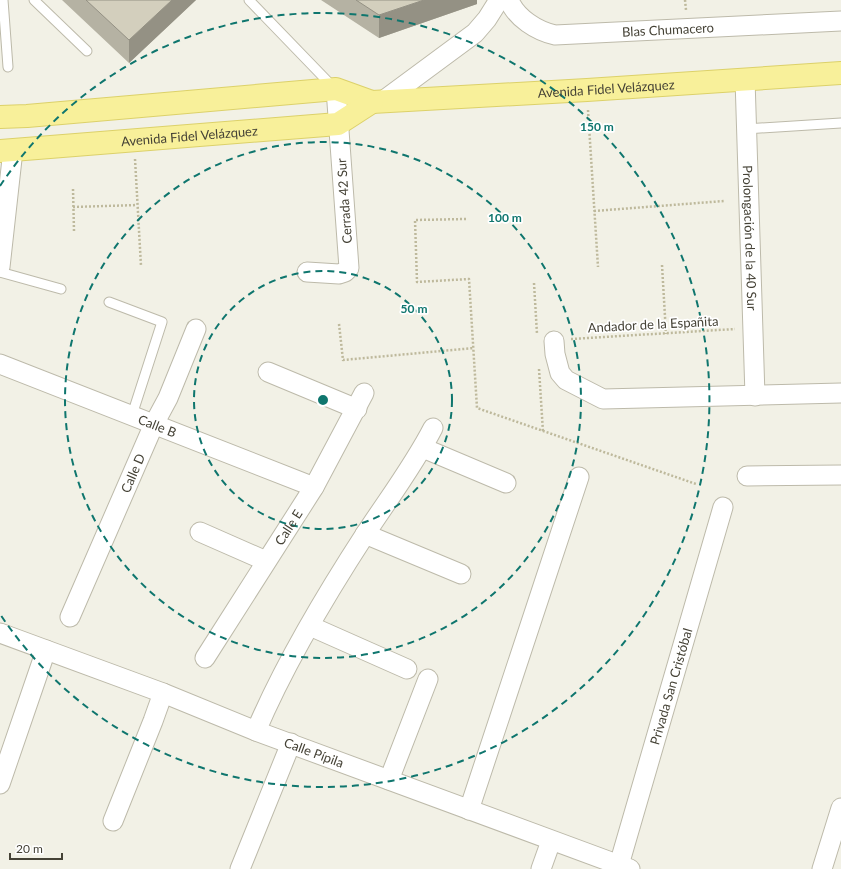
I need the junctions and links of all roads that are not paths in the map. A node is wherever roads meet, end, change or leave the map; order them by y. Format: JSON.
{"nodes":[{"id":1,"x":3,"y":0,"type":"edge"},
{"id":2,"x":34,"y":0,"type":"edge"},
{"id":3,"x":249,"y":0,"type":"edge"},
{"id":4,"x":498,"y":0,"type":"edge"},
{"id":5,"x":509,"y":0,"type":"edge"},
{"id":6,"x":841,"y":21,"type":"edge"},
{"id":7,"x":87,"y":51,"type":"dead end"},
{"id":8,"x":8,"y":67,"type":"dead end"},
{"id":9,"x":841,"y":73,"type":"edge"},
{"id":10,"x":745,"y":80,"type":"junction"},
{"id":11,"x":336,"y":89,"type":"junction"},
{"id":12,"x":378,"y":101,"type":"junction"},
{"id":13,"x":0,"y":105,"type":"edge"},
{"id":14,"x":27,"y":116,"type":"junction"},
{"id":15,"x":0,"y":117,"type":"edge"},
{"id":16,"x":338,"y":124,"type":"junction"},
{"id":17,"x":841,"y":124,"type":"edge"},
{"id":18,"x":746,"y":129,"type":"junction"},
{"id":19,"x":6,"y":150,"type":"edge"},
{"id":20,"x":0,"y":267,"type":"edge"},
{"id":21,"x":0,"y":272,"type":"edge"},
{"id":22,"x":307,"y":272,"type":"dead end"},
{"id":23,"x":61,"y":289,"type":"dead end"},
{"id":24,"x":109,"y":302,"type":"dead end"},
{"id":25,"x":196,"y":329,"type":"dead end"},
{"id":26,"x":554,"y":341,"type":"road end"},
{"id":27,"x":0,"y":364,"type":"edge"},
{"id":28,"x":268,"y":372,"type":"dead end"},
{"id":29,"x":841,"y":393,"type":"edge"},
{"id":30,"x":755,"y":396,"type":"junction"},
{"id":31,"x":132,"y":415,"type":"junction"},
{"id":32,"x":154,"y":424,"type":"junction"},
{"id":33,"x":433,"y":428,"type":"dead end"},
{"id":34,"x":423,"y":448,"type":"junction"},
{"id":35,"x":841,"y":475,"type":"edge"},
{"id":36,"x":748,"y":476,"type":"dead end"},
{"id":37,"x":579,"y":478,"type":"dead end"},
{"id":38,"x":506,"y":483,"type":"dead end"},
{"id":39,"x":314,"y":487,"type":"junction"},
{"id":40,"x":723,"y":507,"type":"dead end"},
{"id":41,"x":200,"y":532,"type":"dead end"},
{"id":42,"x":365,"y":534,"type":"junction"},
{"id":43,"x":266,"y":561,"type":"junction"},
{"id":44,"x":461,"y":574,"type":"dead end"},
{"id":45,"x":70,"y":618,"type":"dead end"},
{"id":46,"x":310,"y":626,"type":"junction"},
{"id":47,"x":0,"y":633,"type":"edge"},
{"id":48,"x":46,"y":650,"type":"junction"},
{"id":49,"x":205,"y":658,"type":"dead end"},
{"id":50,"x":407,"y":669,"type":"dead end"},
{"id":51,"x":428,"y":679,"type":"dead end"},
{"id":52,"x":162,"y":692,"type":"junction"},
{"id":53,"x":256,"y":731,"type":"junction"},
{"id":54,"x":291,"y":743,"type":"junction"},
{"id":55,"x":389,"y":780,"type":"junction"},
{"id":56,"x":0,"y":784,"type":"edge"},
{"id":57,"x":841,"y":808,"type":"edge"},
{"id":58,"x":469,"y":810,"type":"junction"},
{"id":59,"x":113,"y":821,"type":"dead end"},
{"id":60,"x":552,"y":841,"type":"junction"},
{"id":61,"x":624,"y":867,"type":"edge"},
{"id":62,"x":240,"y":869,"type":"edge"},
{"id":63,"x":541,"y":869,"type":"edge"},
{"id":64,"x":822,"y":869,"type":"edge"}],
"edges":[{"from":1,"to":8,"type":"lane"},
{"from":2,"to":7,"type":"lane"},
{"from":3,"to":11,"type":"lane"},
{"from":4,"to":12,"type":"street"},
{"from":5,"to":6,"type":"street","name":"Blas Chumacero"},
{"from":9,"to":10,"type":"main road","name":"Avenida Fidel Velázquez"},
{"from":10,"to":12,"type":"main road","name":"Avenida Fidel Velázquez"},
{"from":10,"to":18,"type":"street","name":"Prolongación de la 40 Sur"},
{"from":11,"to":12,"type":"main road","name":"Avenida Fidel Velázquez"},
{"from":11,"to":14,"type":"main road","name":"Avenida Fidel Velázquez"},
{"from":11,"to":16,"type":"street","name":"Cerrada 42 Sur"},
{"from":12,"to":16,"type":"main road","name":"Avenida Fidel Velázquez"},
{"from":13,"to":14,"type":"main road"},
{"from":14,"to":15,"type":"main road","name":"Avenida Fidel Velázquez"},
{"from":14,"to":19,"type":"main road"},
{"from":16,"to":19,"type":"main road","name":"Avenida Fidel Velázquez"},
{"from":16,"to":22,"type":"street","name":"Cerrada 42 Sur"},
{"from":17,"to":18,"type":"lane"},
{"from":18,"to":30,"type":"street","name":"Prolongación de la 40 Sur"},
{"from":19,"to":20,"type":"street"},
{"from":21,"to":23,"type":"lane"},
{"from":24,"to":31,"type":"lane"},
{"from":25,"to":32,"type":"street","name":"Calle D"},
{"from":26,"to":30,"type":"street"},
{"from":27,"to":31,"type":"street","name":"Calle B"},
{"from":28,"to":39,"type":"street","name":"Calle E"},
{"from":29,"to":30,"type":"street"},
{"from":31,"to":32,"type":"street","name":"Calle B"},
{"from":32,"to":39,"type":"street","name":"Calle B"},
{"from":32,"to":45,"type":"street","name":"Calle D"},
{"from":33,"to":34,"type":"street"},
{"from":34,"to":38,"type":"street"},
{"from":34,"to":42,"type":"street"},
{"from":35,"to":36,"type":"street"},
{"from":37,"to":58,"type":"street"},
{"from":39,"to":43,"type":"street","name":"Calle E"},
{"from":40,"to":61,"type":"street","name":"Privada San Cristóbal"},
{"from":41,"to":43,"type":"street"},
{"from":42,"to":44,"type":"street"},
{"from":42,"to":46,"type":"street"},
{"from":43,"to":49,"type":"street","name":"Calle E"},
{"from":46,"to":50,"type":"street"},
{"from":46,"to":53,"type":"street"},
{"from":47,"to":48,"type":"street","name":"Calle Pípila"},
{"from":48,"to":52,"type":"street","name":"Calle Pípila"},
{"from":48,"to":56,"type":"street"},
{"from":51,"to":55,"type":"street"},
{"from":52,"to":53,"type":"street","name":"Calle Pípila"},
{"from":52,"to":59,"type":"street"},
{"from":53,"to":54,"type":"street","name":"Calle Pípila"},
{"from":54,"to":55,"type":"street","name":"Calle Pípila"},
{"from":54,"to":62,"type":"street"},
{"from":55,"to":58,"type":"street","name":"Calle Pípila"},
{"from":57,"to":64,"type":"street"},
{"from":58,"to":60,"type":"street","name":"Calle Pípila"},
{"from":60,"to":61,"type":"street","name":"Calle Pípila"},
{"from":60,"to":63,"type":"street"}]}
